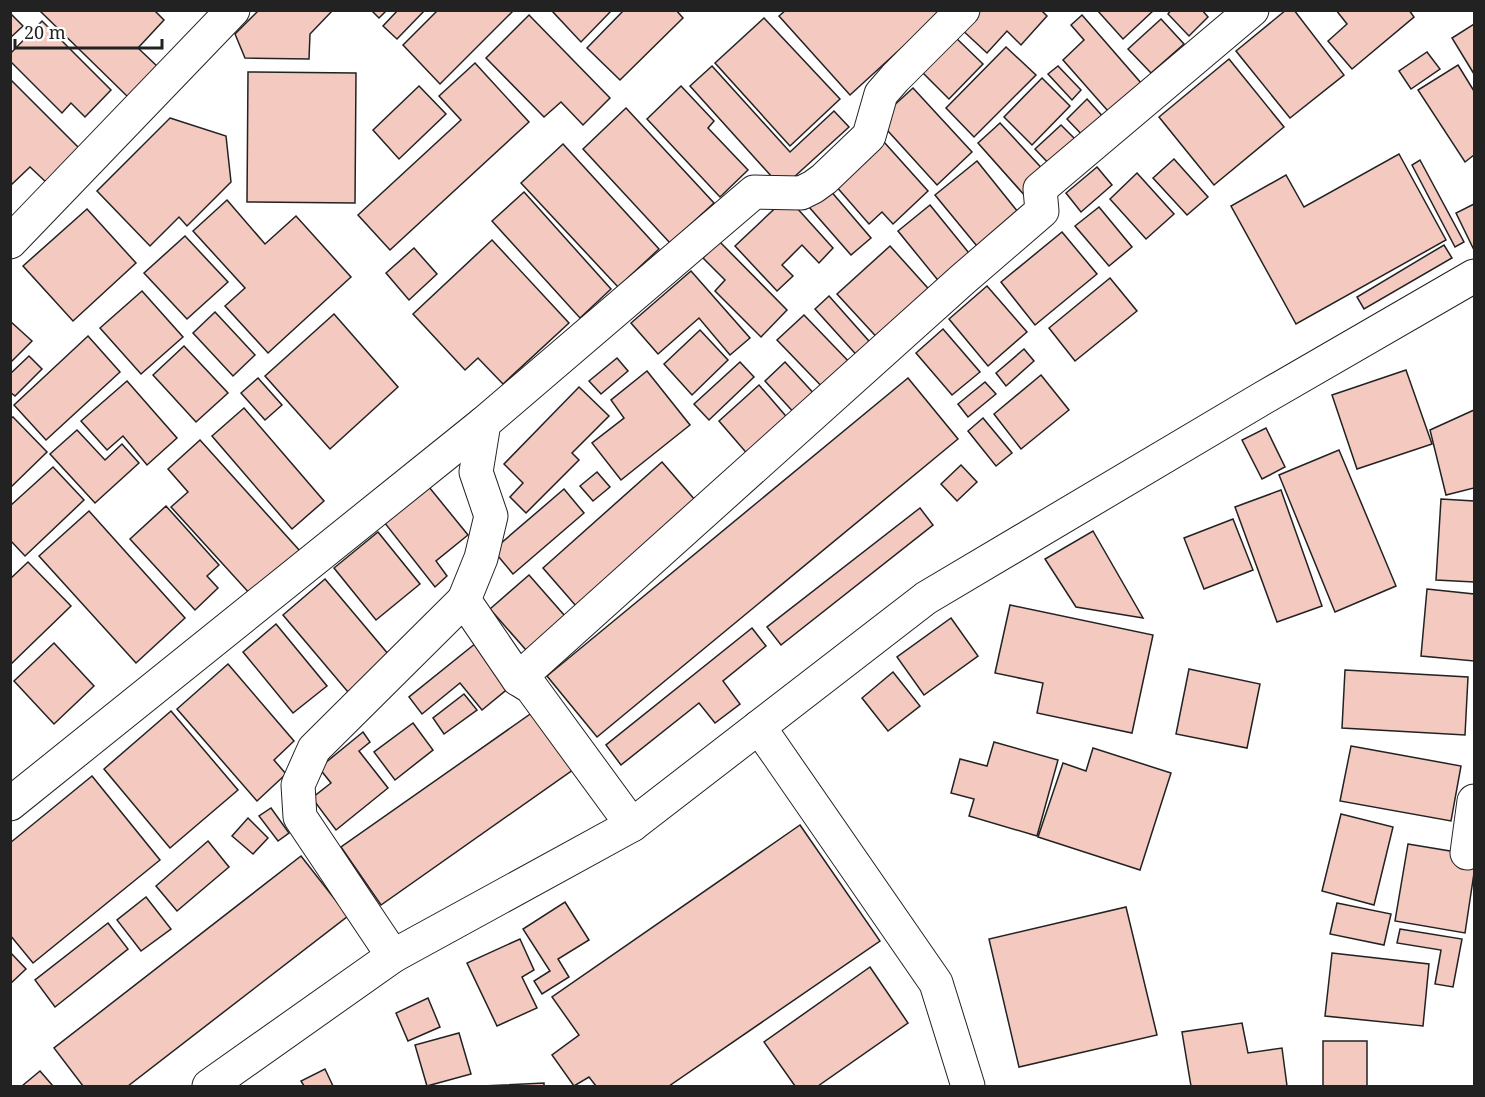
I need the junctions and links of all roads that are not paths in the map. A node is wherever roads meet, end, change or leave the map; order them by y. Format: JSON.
{"nodes":[{"id":1,"x":233,"y":10,"type":"edge"},
{"id":2,"x":963,"y":10,"type":"edge"},
{"id":3,"x":1252,"y":10,"type":"edge"},
{"id":4,"x":10,"y":243,"type":"edge"},
{"id":5,"x":1474,"y":276,"type":"edge"},
{"id":6,"x":484,"y":423,"type":"junction"},
{"id":7,"x":464,"y":600,"type":"junction"},
{"id":8,"x":518,"y":680,"type":"junction"},
{"id":9,"x":759,"y":727,"type":"junction"},
{"id":10,"x":1474,"y":801,"type":"edge"},
{"id":11,"x":10,"y":804,"type":"edge"},
{"id":12,"x":632,"y":825,"type":"junction"},
{"id":13,"x":1467,"y":853,"type":"dead end"},
{"id":14,"x":393,"y":956,"type":"junction"},
{"id":15,"x":209,"y":1086,"type":"edge"},
{"id":16,"x":968,"y":1086,"type":"edge"}],
"edges":[{"from":1,"to":4,"type":"street"},
{"from":2,"to":6,"type":"street"},
{"from":3,"to":8,"type":"street"},
{"from":5,"to":9,"type":"street"},
{"from":6,"to":7,"type":"street"},
{"from":6,"to":11,"type":"street"},
{"from":7,"to":8,"type":"street"},
{"from":7,"to":14,"type":"street"},
{"from":8,"to":12,"type":"street"},
{"from":9,"to":12,"type":"street"},
{"from":9,"to":16,"type":"street"},
{"from":10,"to":13,"type":"street"},
{"from":12,"to":14,"type":"street"},
{"from":14,"to":15,"type":"street"}]}
